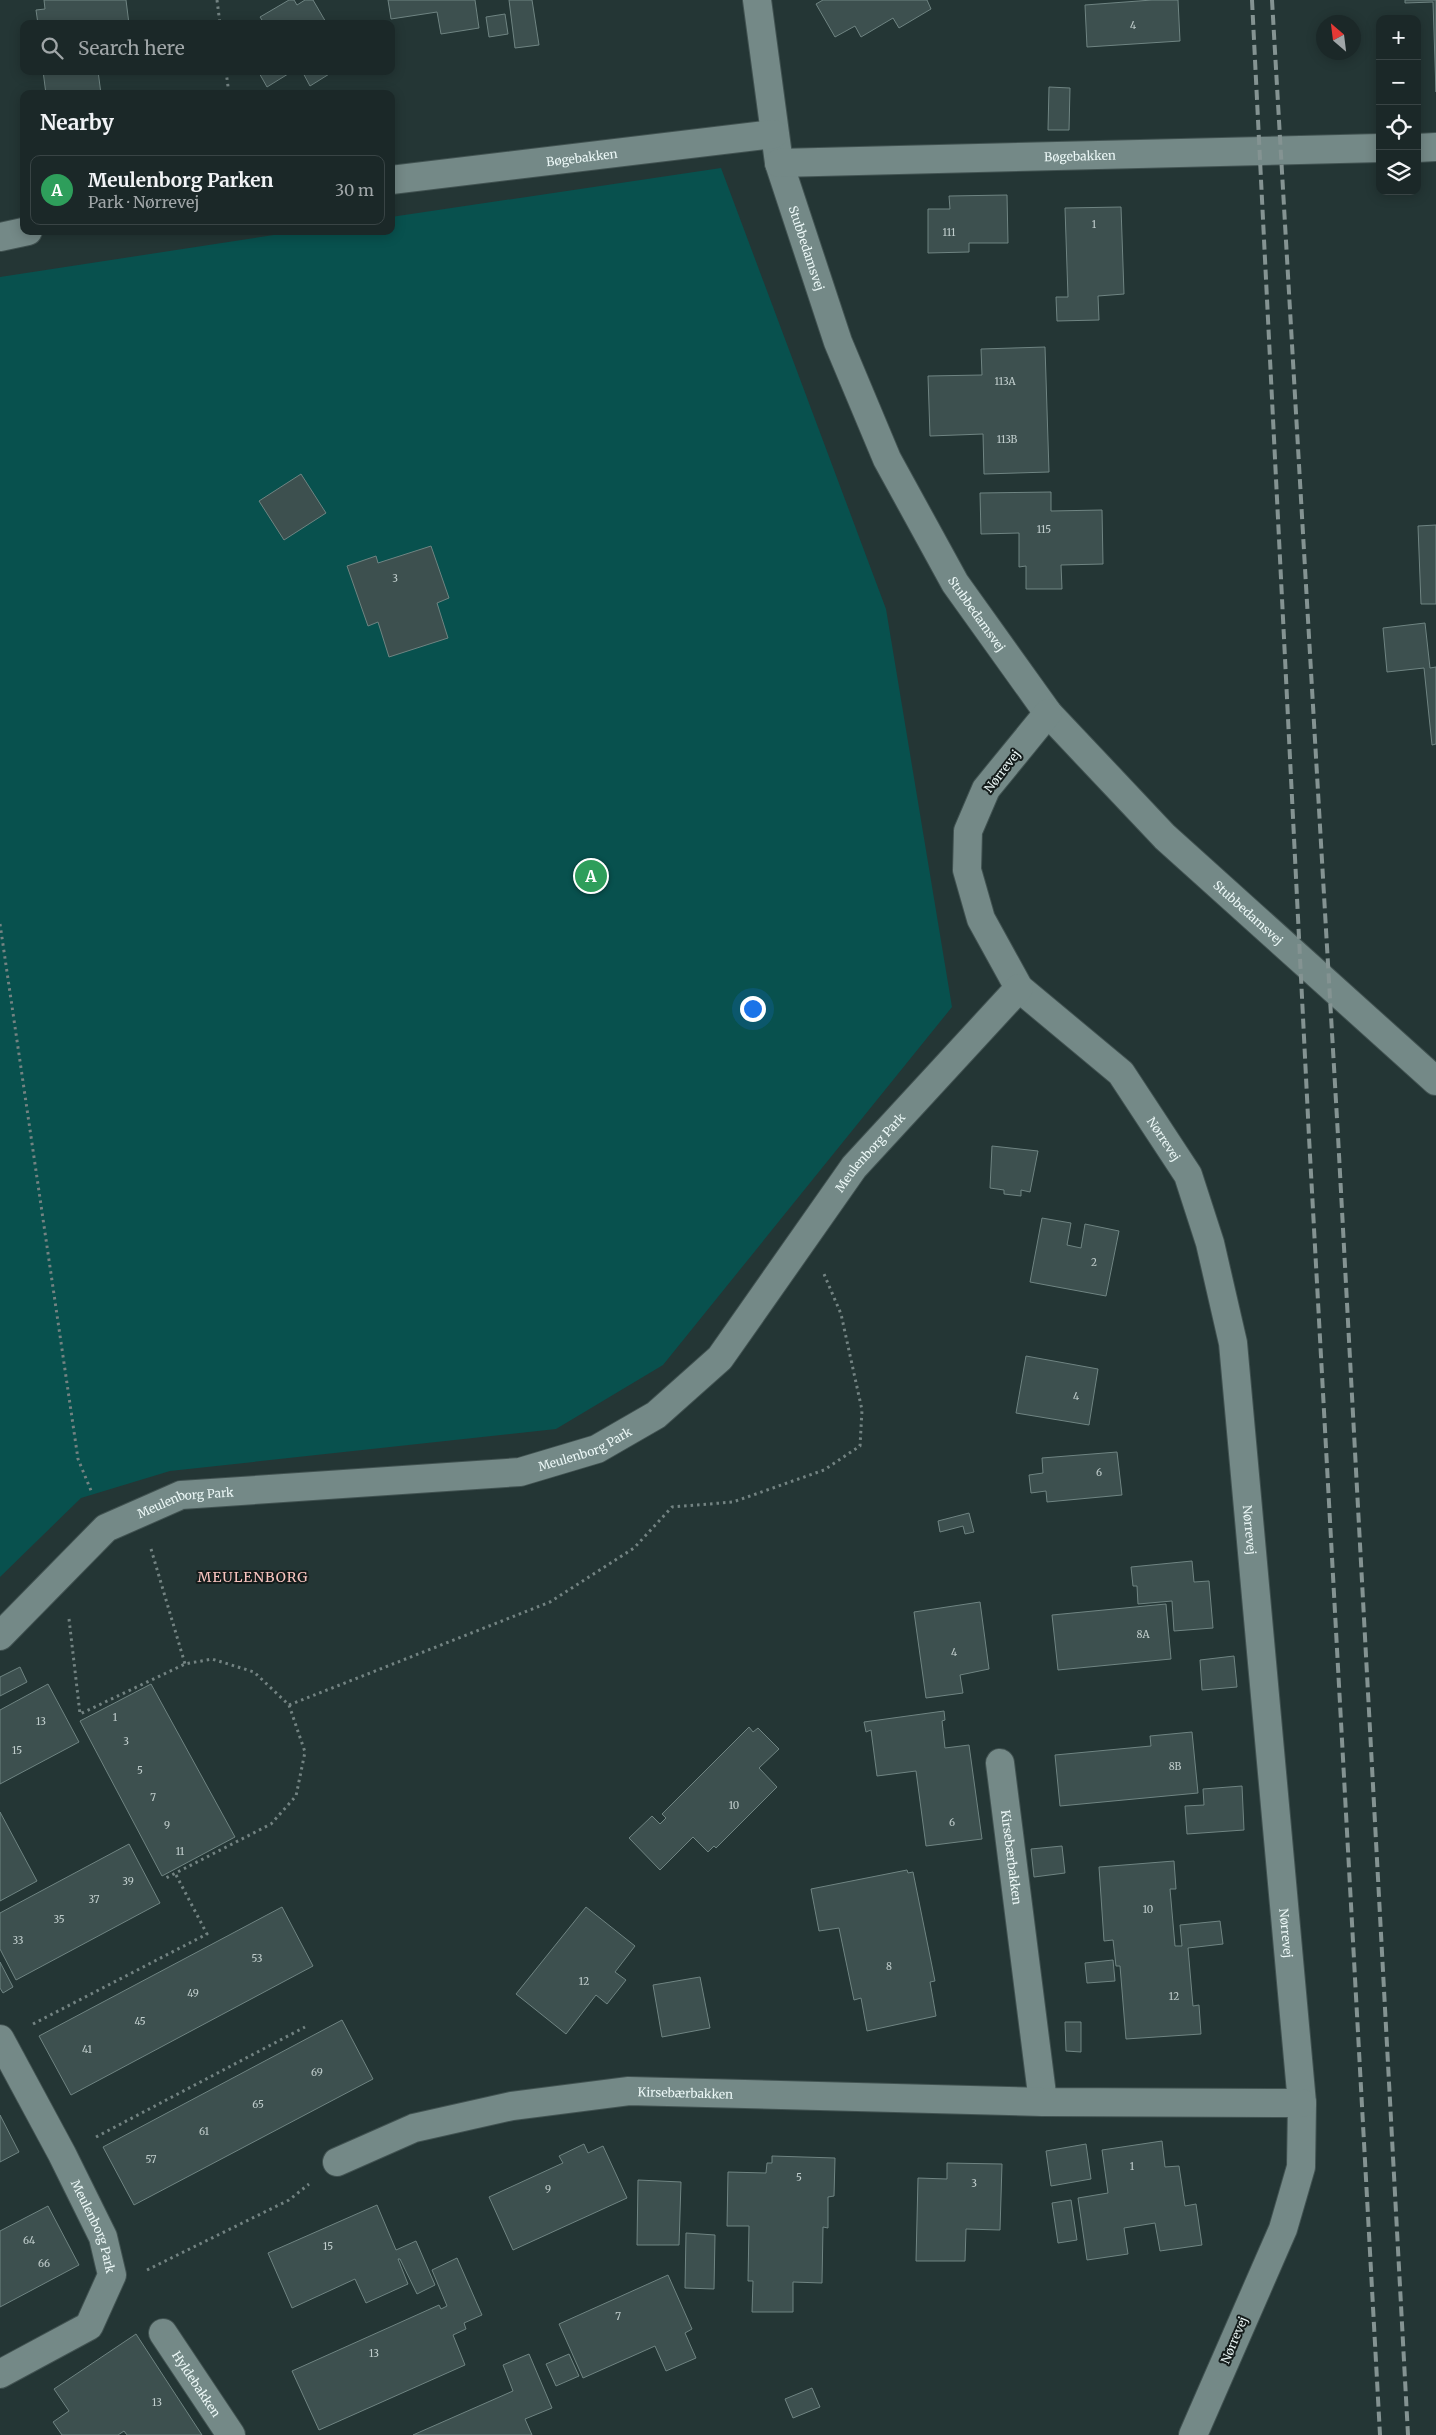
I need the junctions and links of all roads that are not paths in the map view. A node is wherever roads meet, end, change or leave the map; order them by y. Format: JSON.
{"nodes":[{"id":1,"x":757,"y":0,"type":"edge"},
{"id":2,"x":774,"y":134,"type":"junction"},
{"id":3,"x":1436,"y":147,"type":"edge"},
{"id":4,"x":1376,"y":148,"type":"edge"},
{"id":5,"x":1421,"y":148,"type":"edge"},
{"id":6,"x":779,"y":163,"type":"junction"},
{"id":7,"x":395,"y":180,"type":"edge"},
{"id":8,"x":20,"y":233,"type":"edge"},
{"id":9,"x":0,"y":237,"type":"edge"},
{"id":10,"x":1048,"y":713,"type":"junction"},
{"id":11,"x":1019,"y":988,"type":"junction"},
{"id":12,"x":1436,"y":1082,"type":"edge"},
{"id":13,"x":0,"y":1636,"type":"edge"},
{"id":14,"x":1000,"y":1762,"type":"dead end"},
{"id":15,"x":1,"y":2040,"type":"edge"},
{"id":16,"x":1043,"y":2102,"type":"junction"},
{"id":17,"x":1302,"y":2103,"type":"junction"},
{"id":18,"x":336,"y":2162,"type":"road end"},
{"id":19,"x":163,"y":2333,"type":"dead end"},
{"id":20,"x":0,"y":2374,"type":"edge"},
{"id":21,"x":231,"y":2435,"type":"edge"},
{"id":22,"x":1193,"y":2435,"type":"edge"}],
"edges":[{"from":1,"to":2,"type":"street","name":"Stubbedamsvej"},
{"from":2,"to":6,"type":"street","name":"Stubbedamsvej"},
{"from":2,"to":7,"type":"street","name":"Bøgebakken"},
{"from":3,"to":5,"type":"street"},
{"from":4,"to":6,"type":"street","name":"Bøgebakken"},
{"from":6,"to":10,"type":"street","name":"Stubbedamsvej"},
{"from":8,"to":9,"type":"street"},
{"from":10,"to":11,"type":"street","name":"Nørrevej"},
{"from":10,"to":12,"type":"street","name":"Stubbedamsvej"},
{"from":11,"to":13,"type":"street","name":"Meulenborg Park"},
{"from":11,"to":17,"type":"street","name":"Nørrevej"},
{"from":14,"to":16,"type":"street","name":"Kirsebærbakken"},
{"from":15,"to":20,"type":"street","name":"Meulenborg Park"},
{"from":16,"to":17,"type":"street","name":"Kirsebærbakken"},
{"from":16,"to":18,"type":"street","name":"Kirsebærbakken"},
{"from":17,"to":22,"type":"street","name":"Nørrevej"},
{"from":19,"to":21,"type":"street","name":"Hyldebakken"}]}
